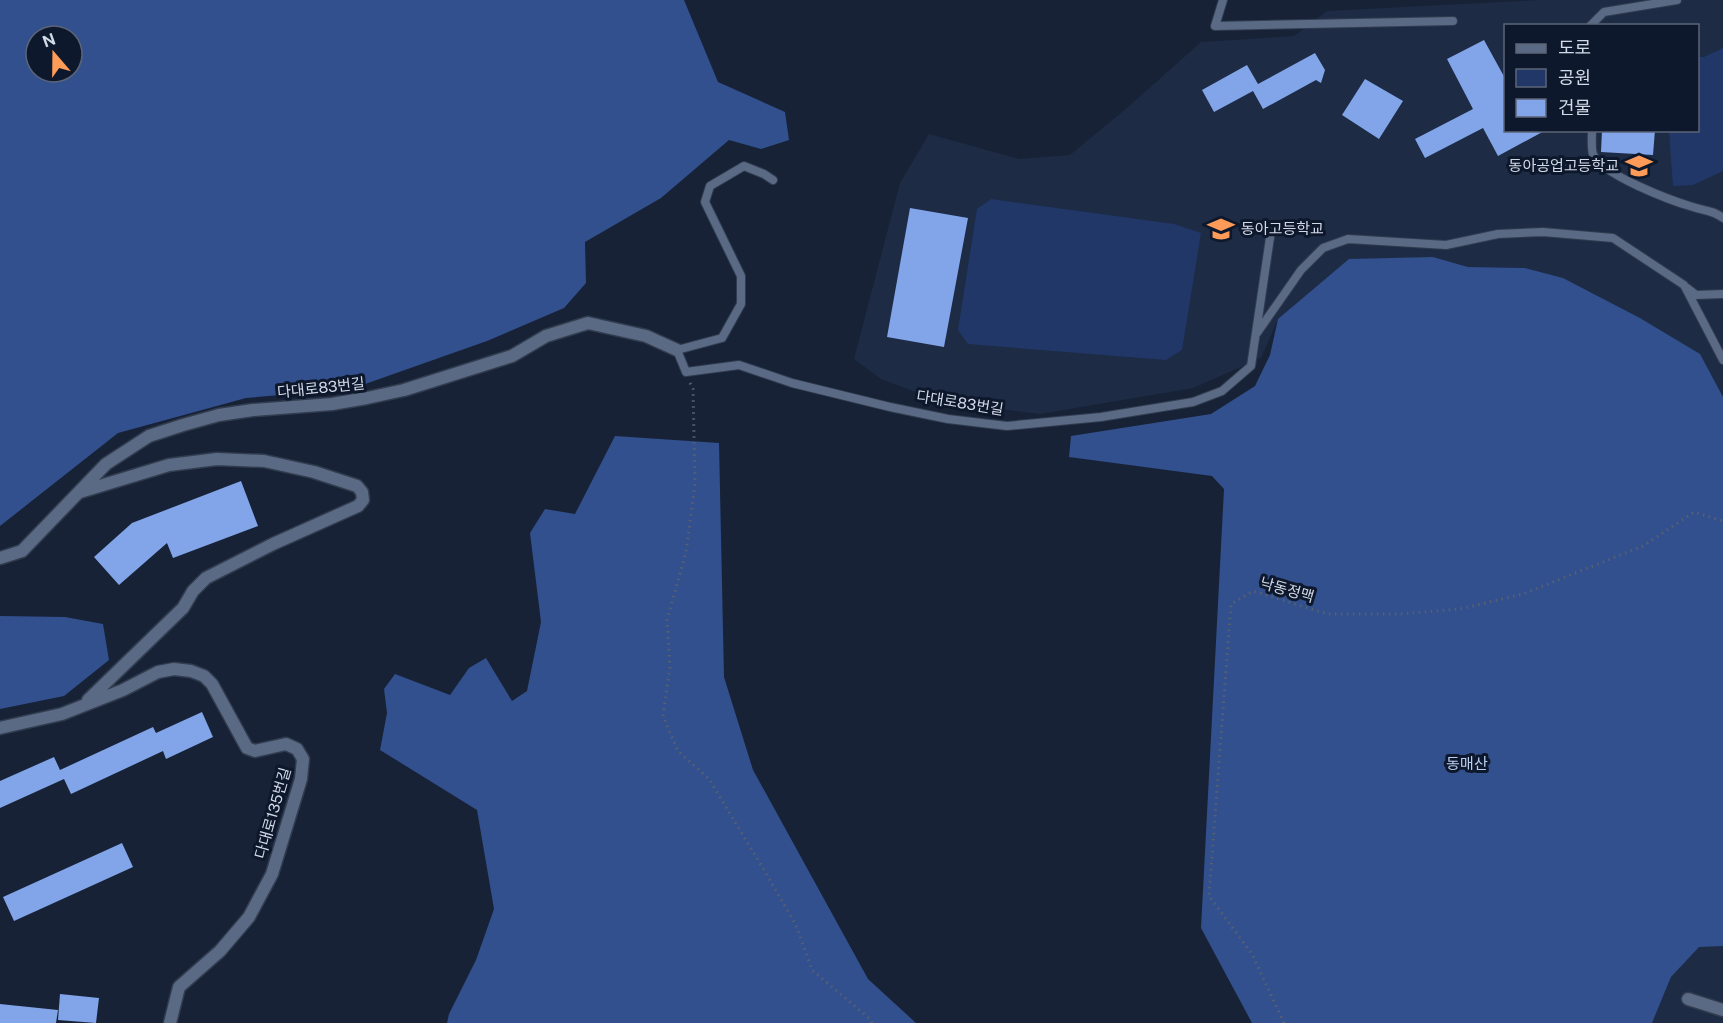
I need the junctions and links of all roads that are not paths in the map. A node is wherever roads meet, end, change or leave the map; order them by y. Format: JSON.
{"nodes":[{"id":1,"x":1223,"y":0,"type":"edge"},
{"id":2,"x":1677,"y":0,"type":"edge"},
{"id":3,"x":1453,"y":21,"type":"dead end"},
{"id":4,"x":1592,"y":24,"type":"edge"},
{"id":5,"x":1592,"y":132,"type":"edge"},
{"id":6,"x":773,"y":180,"type":"dead end"},
{"id":7,"x":1720,"y":210,"type":"edge"},
{"id":8,"x":1723,"y":218,"type":"edge"},
{"id":9,"x":1271,"y":231,"type":"dead end"},
{"id":10,"x":1684,"y":285,"type":"junction"},
{"id":11,"x":1723,"y":294,"type":"edge"},
{"id":12,"x":1256,"y":334,"type":"junction"},
{"id":13,"x":677,"y":350,"type":"junction"},
{"id":14,"x":1723,"y":360,"type":"edge"},
{"id":15,"x":78,"y":493,"type":"junction"},
{"id":16,"x":0,"y":558,"type":"edge"},
{"id":17,"x":84,"y":704,"type":"junction"},
{"id":18,"x":0,"y":728,"type":"edge"},
{"id":19,"x":1688,"y":999,"type":"dead end"},
{"id":20,"x":1723,"y":1010,"type":"edge"},
{"id":21,"x":170,"y":1023,"type":"edge"}],
"edges":[{"from":1,"to":3,"type":"lane"},
{"from":2,"to":4,"type":"lane"},
{"from":5,"to":7,"type":"lane"},
{"from":6,"to":13,"type":"lane"},
{"from":7,"to":8,"type":"lane"},
{"from":9,"to":12,"type":"lane","name":"다대로83번길"},
{"from":10,"to":11,"type":"lane"},
{"from":10,"to":12,"type":"lane"},
{"from":10,"to":14,"type":"lane"},
{"from":12,"to":13,"type":"lane","name":"다대로83번길"},
{"from":13,"to":15,"type":"street","name":"다대로83번길"},
{"from":15,"to":16,"type":"street","name":"다대로83번길"},
{"from":15,"to":17,"type":"street"},
{"from":17,"to":18,"type":"street","name":"다대로135번길"},
{"from":17,"to":21,"type":"street","name":"다대로135번길"},
{"from":19,"to":20,"type":"street"}]}
